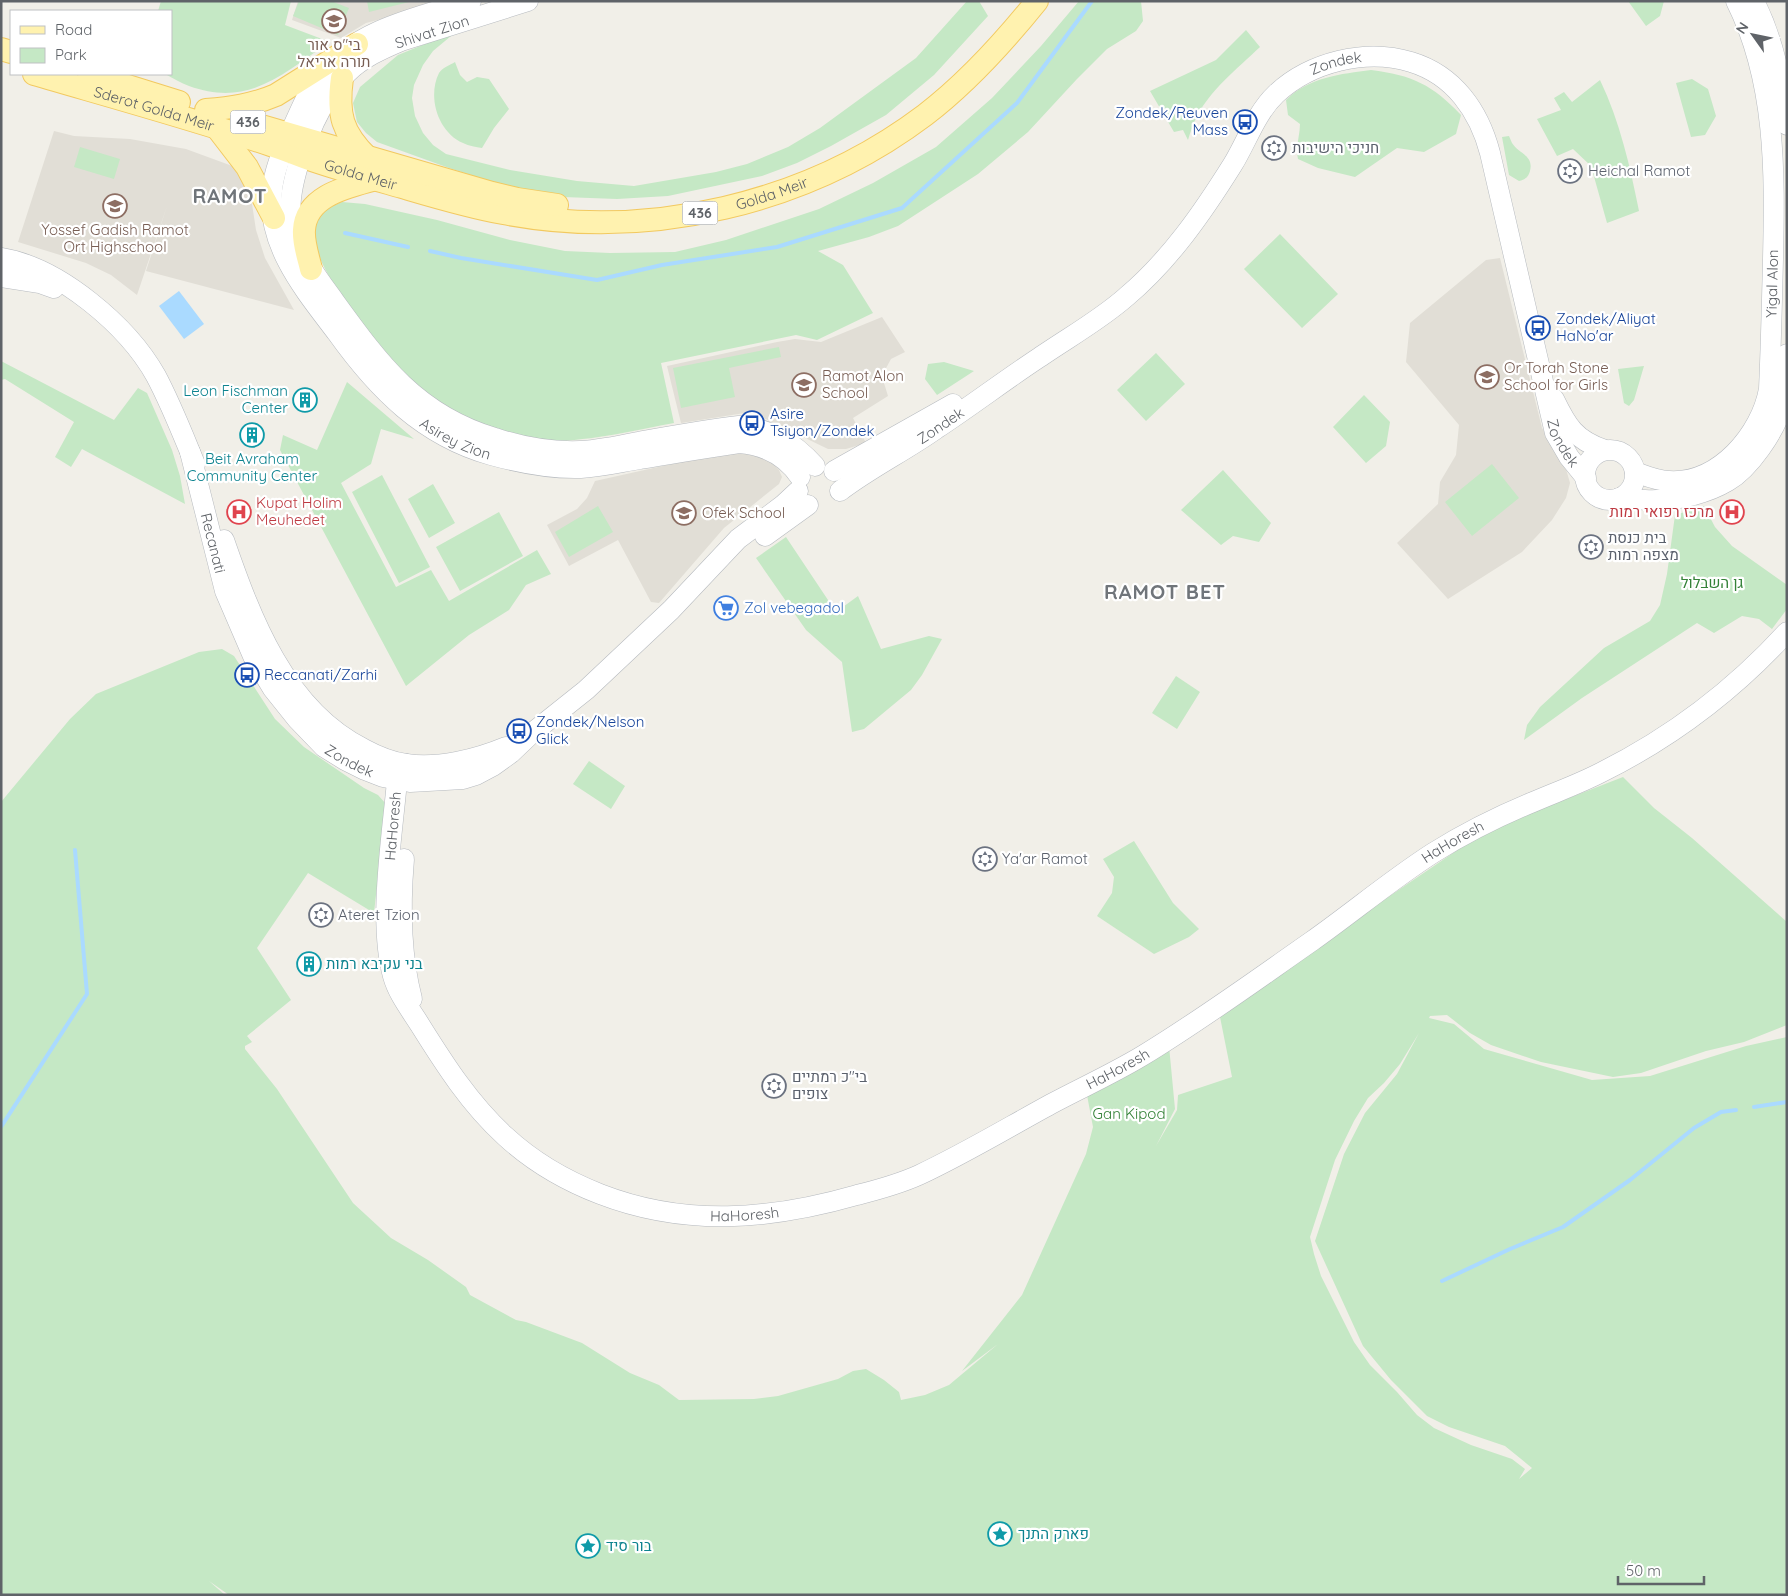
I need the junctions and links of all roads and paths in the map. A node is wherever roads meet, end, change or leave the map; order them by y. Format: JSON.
{"nodes":[{"id":1,"x":471,"y":1,"type":"edge"},
{"id":2,"x":528,"y":1,"type":"edge"},
{"id":3,"x":1020,"y":1,"type":"edge"},
{"id":4,"x":1037,"y":1,"type":"edge"},
{"id":5,"x":1736,"y":1,"type":"edge"},
{"id":6,"x":1754,"y":1,"type":"edge"},
{"id":7,"x":357,"y":44,"type":"junction"},
{"id":8,"x":38,"y":75,"type":"edge"},
{"id":9,"x":92,"y":75,"type":"edge"},
{"id":10,"x":342,"y":78,"type":"junction"},
{"id":11,"x":212,"y":119,"type":"junction"},
{"id":12,"x":1787,"y":125,"type":"edge"},
{"id":13,"x":296,"y":145,"type":"junction"},
{"id":14,"x":368,"y":158,"type":"junction"},
{"id":15,"x":376,"y":179,"type":"junction"},
{"id":16,"x":274,"y":218,"type":"junction"},
{"id":17,"x":1,"y":258,"type":"edge"},
{"id":18,"x":311,"y":269,"type":"junction"},
{"id":19,"x":1,"y":277,"type":"edge"},
{"id":20,"x":98,"y":309,"type":"junction"},
{"id":21,"x":1787,"y":354,"type":"edge"},
{"id":22,"x":1540,"y":373,"type":"junction"},
{"id":23,"x":1605,"y":450,"type":"junction"},
{"id":24,"x":776,"y":453,"type":"junction"},
{"id":25,"x":1635,"y":472,"type":"junction"},
{"id":26,"x":1586,"y":478,"type":"junction"},
{"id":27,"x":819,"y":489,"type":"junction"},
{"id":28,"x":1619,"y":498,"type":"junction"},
{"id":29,"x":782,"y":505,"type":"junction"},
{"id":30,"x":671,"y":610,"type":"junction"},
{"id":31,"x":247,"y":623,"type":"joint"},
{"id":32,"x":1787,"y":632,"type":"edge"},
{"id":33,"x":404,"y":776,"type":"junction"}],
"edges":[{"from":1,"to":7,"type":"street","name":"Shivat Zion"},
{"from":2,"to":10,"type":"street","name":"Shivat Zion"},
{"from":3,"to":14,"type":"main road","name":"Golda Meir","number":"436"},
{"from":4,"to":15,"type":"main road","name":"Golda Meir","number":"436"},
{"from":5,"to":25,"type":"street","name":"Yigal Alon"},
{"from":6,"to":12,"type":"street"},
{"from":7,"to":11,"type":"main road"},
{"from":7,"to":13,"type":"street","name":"Shivat Zion"},
{"from":8,"to":11,"type":"main road","name":"Sderot Golda Meir","number":"436"},
{"from":9,"to":11,"type":"main road","name":"Sderot Golda Meir","number":"436"},
{"from":10,"to":13,"type":"street","name":"Shivat Zion"},
{"from":10,"to":14,"type":"main road"},
{"from":11,"to":13,"type":"main road","name":"Sderot Golda Meir","number":"436"},
{"from":11,"to":16,"type":"main road"},
{"from":13,"to":14,"type":"main road","name":"Golda Meir","number":"436"},
{"from":13,"to":15,"type":"main road","name":"Golda Meir","number":"436"},
{"from":13,"to":16,"type":"street","name":"Asirey Zion"},
{"from":13,"to":18,"type":"street","name":"Asirey Zion"},
{"from":15,"to":18,"type":"main road"},
{"from":16,"to":24,"type":"street","name":"Asirey Zion"},
{"from":17,"to":20,"type":"street","name":"Recanati"},
{"from":18,"to":27,"type":"street","name":"Asirey Zion"},
{"from":19,"to":20,"type":"street","name":"Recanati"},
{"from":20,"to":31,"type":"street","name":"Recanati"},
{"from":21,"to":28,"type":"street"},
{"from":22,"to":23,"type":"street","name":"Zondek"},
{"from":22,"to":26,"type":"street","name":"Zondek"},
{"from":22,"to":27,"type":"street","name":"Zondek"},
{"from":23,"to":25,"type":"street"},
{"from":23,"to":26,"type":"street"},
{"from":24,"to":27,"type":"street","name":"Asirey Zion"},
{"from":24,"to":29,"type":"street"},
{"from":25,"to":28,"type":"street"},
{"from":26,"to":28,"type":"street"},
{"from":27,"to":29,"type":"street","name":"Zondek"},
{"from":27,"to":30,"type":"street","name":"Zondek"},
{"from":29,"to":30,"type":"street","name":"Zondek"},
{"from":30,"to":33,"type":"street","name":"Zondek"},
{"from":31,"to":33,"type":"street","name":"Zondek"},
{"from":32,"to":33,"type":"street","name":"HaHoresh"}]}
